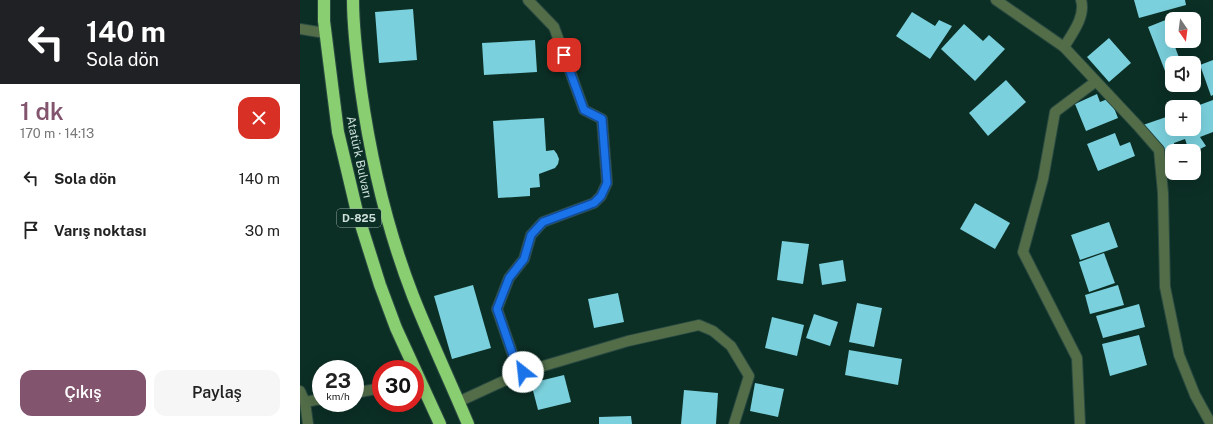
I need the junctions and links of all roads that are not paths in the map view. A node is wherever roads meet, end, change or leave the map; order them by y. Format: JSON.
{"nodes":[{"id":1,"x":324,"y":0,"type":"edge"},
{"id":2,"x":353,"y":0,"type":"edge"},
{"id":3,"x":528,"y":0,"type":"edge"},
{"id":4,"x":996,"y":0,"type":"edge"},
{"id":5,"x":1081,"y":0,"type":"edge"},
{"id":6,"x":300,"y":29,"type":"edge"},
{"id":7,"x":325,"y":33,"type":"junction"},
{"id":8,"x":1064,"y":47,"type":"junction"},
{"id":9,"x":1095,"y":82,"type":"junction"},
{"id":10,"x":409,"y":360,"type":"edge"},
{"id":11,"x":523,"y":372,"type":"junction"},
{"id":12,"x":300,"y":391,"type":"edge"},
{"id":13,"x":424,"y":393,"type":"edge"},
{"id":14,"x":312,"y":401,"type":"edge"},
{"id":15,"x":304,"y":402,"type":"junction"},
{"id":16,"x":458,"y":402,"type":"junction"},
{"id":17,"x":308,"y":424,"type":"edge"},
{"id":18,"x":440,"y":424,"type":"edge"},
{"id":19,"x":468,"y":424,"type":"edge"},
{"id":20,"x":734,"y":424,"type":"edge"},
{"id":21,"x":1080,"y":424,"type":"edge"},
{"id":22,"x":1211,"y":424,"type":"edge"}],
"edges":[{"from":1,"to":7,"type":"highway","name":"Atatürk Bulvarı","number":"D-825"},
{"from":2,"to":16,"type":"highway","name":"Atatürk Bulvarı","number":"D-825"},
{"from":3,"to":11,"type":"street"},
{"from":4,"to":8,"type":"street"},
{"from":5,"to":8,"type":"street"},
{"from":6,"to":7,"type":"street"},
{"from":7,"to":10,"type":"highway","name":"Atatürk Bulvarı","number":"D-825"},
{"from":8,"to":9,"type":"street"},
{"from":9,"to":21,"type":"street"},
{"from":9,"to":22,"type":"street"},
{"from":11,"to":16,"type":"street"},
{"from":11,"to":20,"type":"street"},
{"from":12,"to":15,"type":"street"},
{"from":13,"to":18,"type":"highway","name":"Atatürk Bulvarı","number":"D-825"},
{"from":14,"to":15,"type":"street"},
{"from":15,"to":17,"type":"street"},
{"from":16,"to":19,"type":"highway","name":"Atatürk Bulvarı","number":"D-825"}]}
